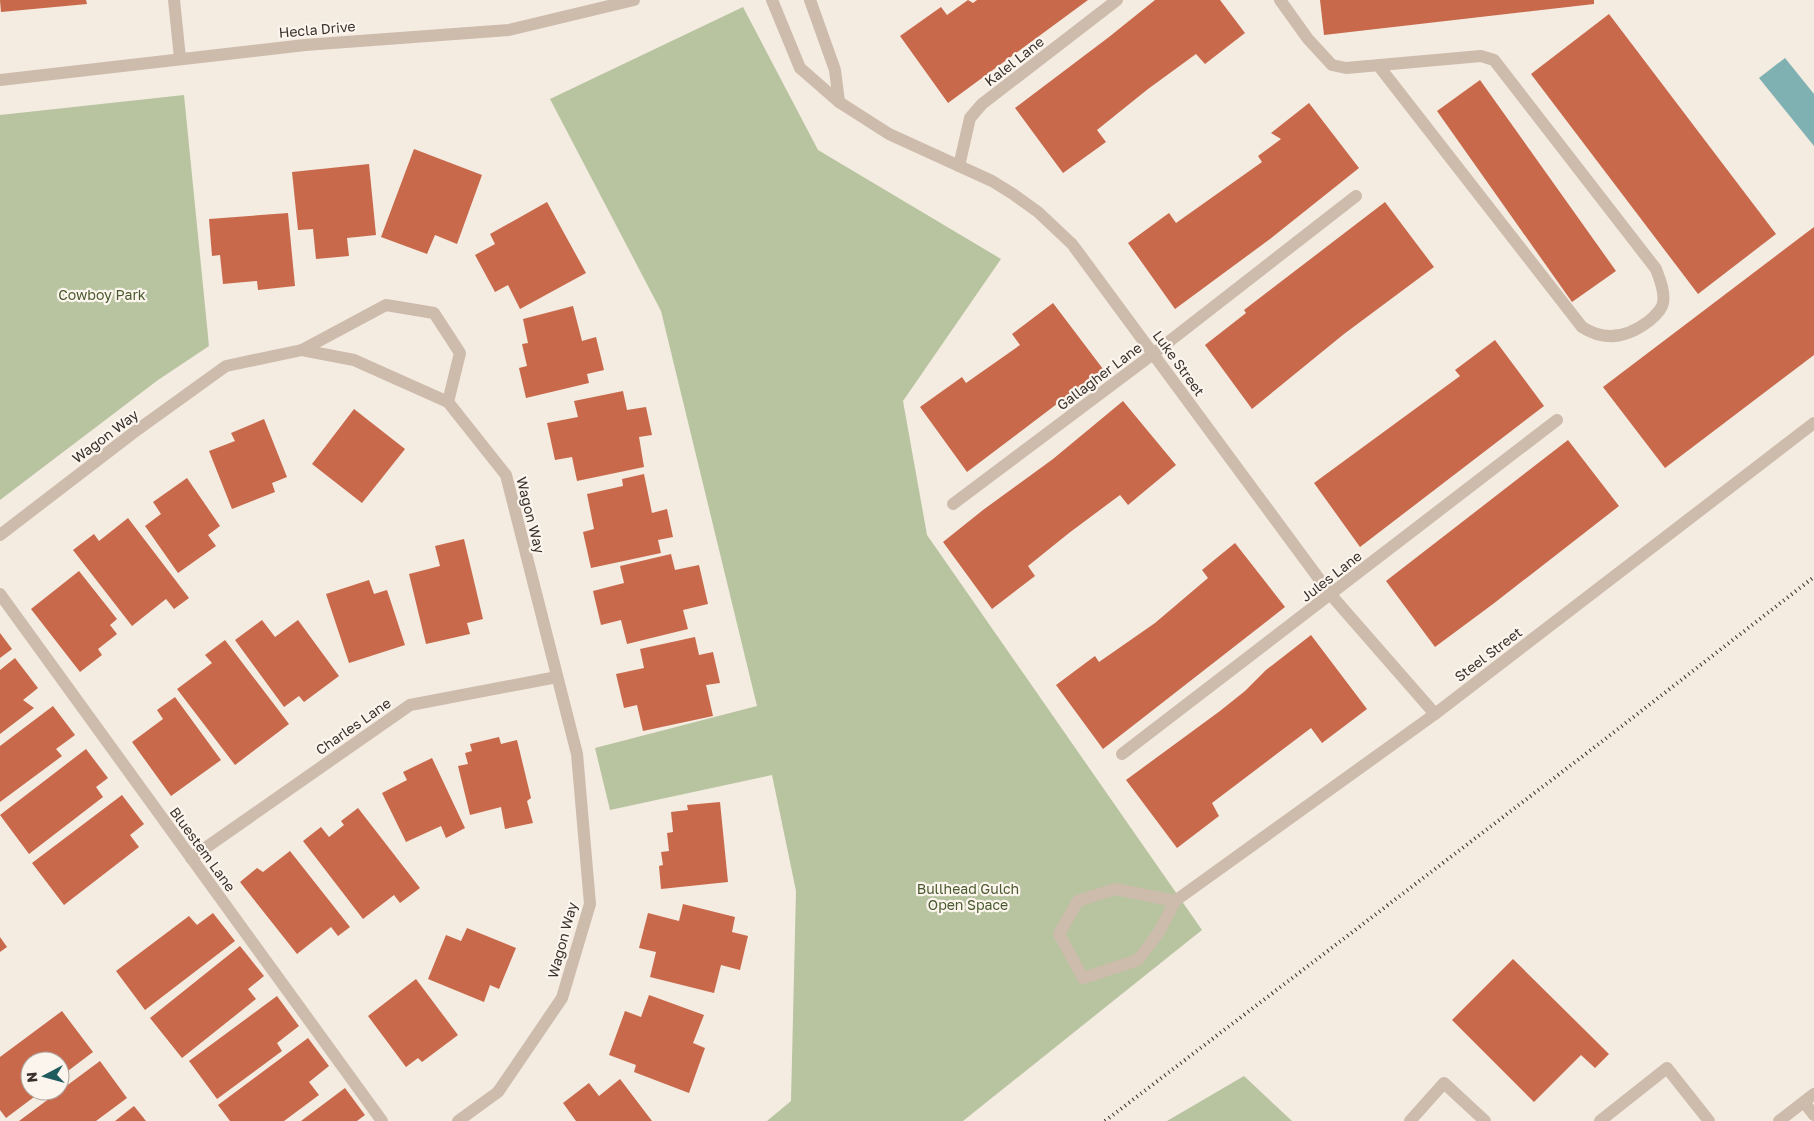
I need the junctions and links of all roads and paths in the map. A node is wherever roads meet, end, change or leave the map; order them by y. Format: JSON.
{"nodes":[{"id":1,"x":174,"y":0,"type":"edge"},
{"id":2,"x":634,"y":0,"type":"edge"},
{"id":3,"x":772,"y":0,"type":"edge"},
{"id":4,"x":810,"y":0,"type":"edge"},
{"id":5,"x":1117,"y":0,"type":"edge"},
{"id":6,"x":1280,"y":0,"type":"edge"},
{"id":7,"x":180,"y":58,"type":"junction"},
{"id":8,"x":1378,"y":65,"type":"junction"},
{"id":9,"x":0,"y":80,"type":"edge"},
{"id":10,"x":839,"y":102,"type":"junction"},
{"id":11,"x":960,"y":166,"type":"junction"},
{"id":12,"x":1356,"y":196,"type":"dead end"},
{"id":13,"x":302,"y":350,"type":"junction"},
{"id":14,"x":1153,"y":354,"type":"junction"},
{"id":15,"x":448,"y":402,"type":"junction"},
{"id":16,"x":1557,"y":420,"type":"dead end"},
{"id":17,"x":1814,"y":424,"type":"edge"},
{"id":18,"x":953,"y":504,"type":"dead end"},
{"id":19,"x":0,"y":535,"type":"edge"},
{"id":20,"x":0,"y":594,"type":"edge"},
{"id":21,"x":1331,"y":595,"type":"junction"},
{"id":22,"x":557,"y":677,"type":"junction"},
{"id":23,"x":1434,"y":714,"type":"junction"},
{"id":24,"x":1122,"y":754,"type":"dead end"},
{"id":25,"x":191,"y":858,"type":"junction"},
{"id":26,"x":1175,"y":901,"type":"junction"},
{"id":27,"x":1809,"y":1098,"type":"edge"},
{"id":28,"x":1814,"y":1115,"type":"edge"},
{"id":29,"x":382,"y":1121,"type":"edge"},
{"id":30,"x":458,"y":1121,"type":"edge"},
{"id":31,"x":1410,"y":1121,"type":"edge"},
{"id":32,"x":1485,"y":1121,"type":"edge"},
{"id":33,"x":1600,"y":1121,"type":"edge"},
{"id":34,"x":1710,"y":1121,"type":"edge"},
{"id":35,"x":1779,"y":1121,"type":"edge"}],
"edges":[{"from":1,"to":7,"type":"street"},
{"from":2,"to":7,"type":"street","name":"Hecla Drive"},
{"from":3,"to":10,"type":"street","name":"Luke Street"},
{"from":4,"to":10,"type":"street"},
{"from":5,"to":11,"type":"street","name":"Kalel Lane"},
{"from":6,"to":8,"type":"street"},
{"from":7,"to":9,"type":"street","name":"Hecla Drive"},
{"from":8,"to":8,"type":"street"},
{"from":10,"to":11,"type":"street","name":"Luke Street"},
{"from":11,"to":14,"type":"street","name":"Luke Street"},
{"from":12,"to":14,"type":"street","name":"Gallagher Lane"},
{"from":13,"to":15,"type":"street","name":"Wagon Way"},
{"from":13,"to":15,"type":"street"},
{"from":13,"to":19,"type":"street","name":"Wagon Way"},
{"from":14,"to":18,"type":"street","name":"Gallagher Lane"},
{"from":14,"to":21,"type":"street","name":"Luke Street"},
{"from":15,"to":22,"type":"street","name":"Wagon Way"},
{"from":16,"to":21,"type":"street","name":"Jules Lane"},
{"from":17,"to":23,"type":"street","name":"Steel Street"},
{"from":20,"to":25,"type":"street","name":"Bluestem Lane"},
{"from":21,"to":23,"type":"street","name":"Luke Street"},
{"from":21,"to":24,"type":"street","name":"Jules Lane"},
{"from":22,"to":25,"type":"street","name":"Charles Lane"},
{"from":22,"to":30,"type":"street","name":"Wagon Way"},
{"from":23,"to":26,"type":"street","name":"Steel Street"},
{"from":25,"to":29,"type":"street","name":"Bluestem Lane"},
{"from":26,"to":26,"type":"street"},
{"from":27,"to":28,"type":"street"},
{"from":27,"to":35,"type":"street"},
{"from":31,"to":32,"type":"street"},
{"from":33,"to":34,"type":"street"}]}
